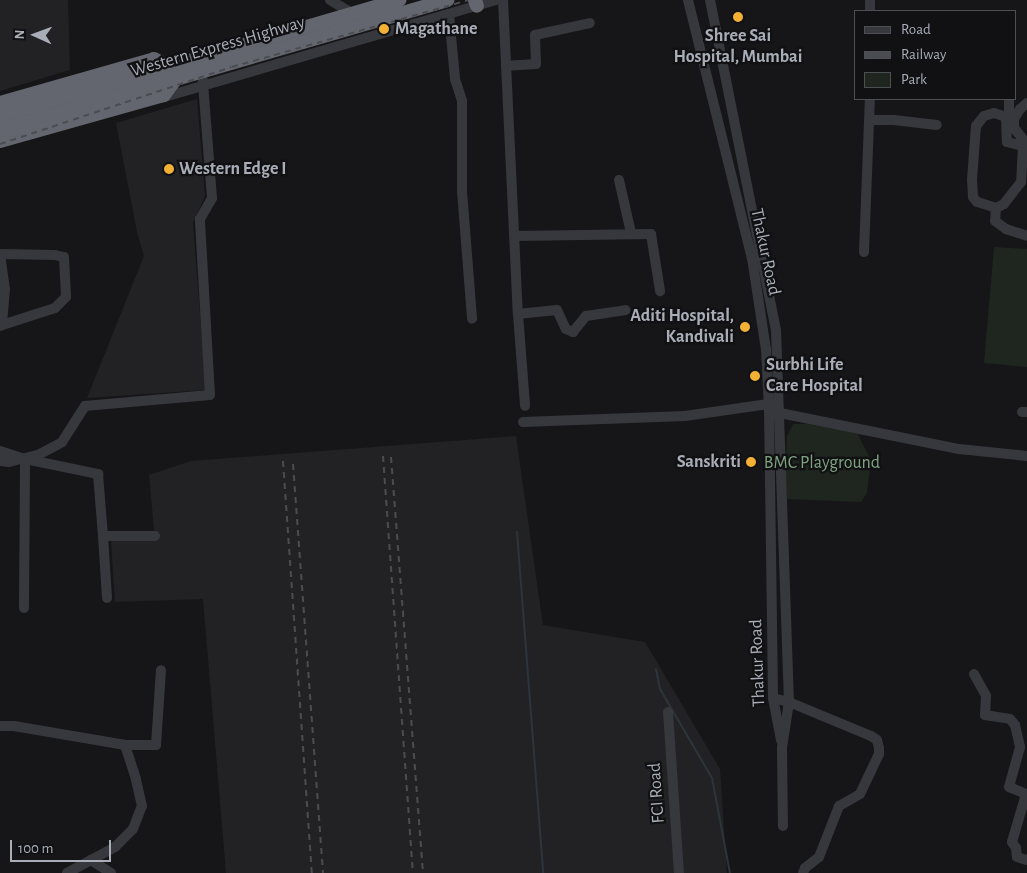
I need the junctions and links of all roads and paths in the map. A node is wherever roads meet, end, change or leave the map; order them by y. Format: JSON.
{"nodes":[{"id":1,"x":330,"y":0,"type":"edge"},
{"id":2,"x":400,"y":0,"type":"edge"},
{"id":3,"x":496,"y":0,"type":"edge"},
{"id":4,"x":503,"y":0,"type":"edge"},
{"id":5,"x":689,"y":0,"type":"edge"},
{"id":6,"x":710,"y":0,"type":"edge"},
{"id":7,"x":476,"y":3,"type":"edge"},
{"id":8,"x":448,"y":7,"type":"edge"},
{"id":9,"x":352,"y":13,"type":"junction"},
{"id":10,"x":590,"y":23,"type":"dead end"},
{"id":11,"x":722,"y":58,"type":"junction"},
{"id":12,"x":704,"y":63,"type":"junction"},
{"id":13,"x":506,"y":66,"type":"junction"},
{"id":14,"x":172,"y":73,"type":"junction"},
{"id":15,"x":203,"y":78,"type":"junction"},
{"id":16,"x":90,"y":97,"type":"junction"},
{"id":17,"x":870,"y":100,"type":"edge"},
{"id":18,"x":1009,"y":100,"type":"edge"},
{"id":19,"x":0,"y":103,"type":"edge"},
{"id":20,"x":1027,"y":103,"type":"edge"},
{"id":21,"x":0,"y":116,"type":"edge"},
{"id":22,"x":1006,"y":117,"type":"junction"},
{"id":23,"x":870,"y":120,"type":"junction"},
{"id":24,"x":937,"y":125,"type":"dead end"},
{"id":25,"x":0,"y":130,"type":"edge"},
{"id":26,"x":0,"y":141,"type":"edge"},
{"id":27,"x":0,"y":144,"type":"edge"},
{"id":28,"x":1027,"y":144,"type":"edge"},
{"id":29,"x":1025,"y":163,"type":"edge"},
{"id":30,"x":1027,"y":179,"type":"edge"},
{"id":31,"x":619,"y":180,"type":"dead end"},
{"id":32,"x":1000,"y":206,"type":"junction"},
{"id":33,"x":756,"y":227,"type":"junction"},
{"id":34,"x":745,"y":232,"type":"junction"},
{"id":35,"x":631,"y":233,"type":"junction"},
{"id":36,"x":515,"y":236,"type":"junction"},
{"id":37,"x":1027,"y":236,"type":"edge"},
{"id":38,"x":864,"y":252,"type":"dead end"},
{"id":39,"x":0,"y":254,"type":"edge"},
{"id":40,"x":660,"y":291,"type":"dead end"},
{"id":41,"x":626,"y":310,"type":"dead end"},
{"id":42,"x":518,"y":314,"type":"junction"},
{"id":43,"x":472,"y":318,"type":"dead end"},
{"id":44,"x":1,"y":325,"type":"edge"},
{"id":45,"x":525,"y":406,"type":"dead end"},
{"id":46,"x":774,"y":408,"type":"junction"},
{"id":47,"x":522,"y":422,"type":"dead end"},
{"id":48,"x":1,"y":456,"type":"edge"},
{"id":49,"x":1027,"y":456,"type":"edge"},
{"id":50,"x":25,"y":459,"type":"junction"},
{"id":51,"x":770,"y":516,"type":"junction"},
{"id":52,"x":783,"y":517,"type":"junction"},
{"id":53,"x":103,"y":536,"type":"junction"},
{"id":54,"x":155,"y":536,"type":"dead end"},
{"id":55,"x":107,"y":598,"type":"dead end"},
{"id":56,"x":24,"y":608,"type":"dead end"},
{"id":57,"x":161,"y":670,"type":"dead end"},
{"id":58,"x":974,"y":674,"type":"dead end"},
{"id":59,"x":773,"y":698,"type":"junction"},
{"id":60,"x":789,"y":702,"type":"junction"},
{"id":61,"x":668,"y":712,"type":"dead end"},
{"id":62,"x":0,"y":726,"type":"edge"},
{"id":63,"x":125,"y":744,"type":"junction"},
{"id":64,"x":782,"y":748,"type":"junction"},
{"id":65,"x":783,"y":826,"type":"dead end"},
{"id":66,"x":91,"y":860,"type":"junction"},
{"id":67,"x":1027,"y":860,"type":"edge"},
{"id":68,"x":67,"y":873,"type":"edge"},
{"id":69,"x":111,"y":873,"type":"edge"},
{"id":70,"x":679,"y":873,"type":"edge"},
{"id":71,"x":803,"y":873,"type":"edge"}],
"edges":[{"from":1,"to":9,"type":"street"},
{"from":2,"to":9,"type":"highway","name":"Western Express Highway"},
{"from":3,"to":7,"type":"street"},
{"from":4,"to":13,"type":"street"},
{"from":5,"to":12,"type":"street","name":"Thakur Road"},
{"from":6,"to":11,"type":"street","name":"Thakur Road"},
{"from":7,"to":8,"type":"street"},
{"from":8,"to":15,"type":"highway","name":"Western Express Highway"},
{"from":8,"to":43,"type":"street"},
{"from":9,"to":14,"type":"highway","name":"Western Express Highway"},
{"from":10,"to":13,"type":"street"},
{"from":11,"to":12,"type":"street"},
{"from":11,"to":33,"type":"street","name":"Thakur Road"},
{"from":12,"to":34,"type":"street","name":"Thakur Road"},
{"from":13,"to":36,"type":"street"},
{"from":14,"to":15,"type":"highway","name":"Western Express Highway"},
{"from":14,"to":16,"type":"highway","name":"Western Express Highway"},
{"from":14,"to":19,"type":"highway"},
{"from":14,"to":26,"type":"highway"},
{"from":15,"to":27,"type":"street"},
{"from":15,"to":50,"type":"street"},
{"from":16,"to":21,"type":"highway","name":"Western Express Highway"},
{"from":16,"to":25,"type":"highway","name":"Western Express Highway"},
{"from":17,"to":23,"type":"street"},
{"from":18,"to":22,"type":"street"},
{"from":20,"to":28,"type":"street"},
{"from":22,"to":29,"type":"street"},
{"from":22,"to":32,"type":"street"},
{"from":23,"to":24,"type":"street"},
{"from":23,"to":38,"type":"street"},
{"from":29,"to":32,"type":"street"},
{"from":30,"to":32,"type":"street"},
{"from":31,"to":35,"type":"street"},
{"from":32,"to":37,"type":"street"},
{"from":33,"to":34,"type":"street"},
{"from":33,"to":46,"type":"street","name":"Thakur Road"},
{"from":34,"to":46,"type":"street","name":"Thakur Road"},
{"from":35,"to":36,"type":"street"},
{"from":35,"to":40,"type":"street"},
{"from":36,"to":42,"type":"street"},
{"from":39,"to":44,"type":"street"},
{"from":39,"to":44,"type":"street"},
{"from":41,"to":42,"type":"street"},
{"from":42,"to":45,"type":"street"},
{"from":46,"to":47,"type":"street"},
{"from":46,"to":49,"type":"street"},
{"from":46,"to":51,"type":"street","name":"Thakur Road"},
{"from":46,"to":52,"type":"street","name":"Thakur Road"},
{"from":48,"to":50,"type":"street"},
{"from":50,"to":53,"type":"street"},
{"from":50,"to":56,"type":"street"},
{"from":51,"to":52,"type":"street"},
{"from":51,"to":59,"type":"street","name":"Thakur Road"},
{"from":52,"to":60,"type":"street","name":"Thakur Road"},
{"from":53,"to":54,"type":"street"},
{"from":53,"to":55,"type":"street"},
{"from":57,"to":63,"type":"street"},
{"from":58,"to":67,"type":"street"},
{"from":59,"to":60,"type":"street"},
{"from":59,"to":64,"type":"street","name":"Thakur Road"},
{"from":60,"to":64,"type":"street","name":"Thakur Road"},
{"from":60,"to":71,"type":"street"},
{"from":61,"to":70,"type":"street","name":"FCI Road"},
{"from":62,"to":63,"type":"street"},
{"from":63,"to":66,"type":"street"},
{"from":64,"to":65,"type":"street","name":"Thakur Road"},
{"from":66,"to":68,"type":"street"},
{"from":66,"to":69,"type":"street"}]}
